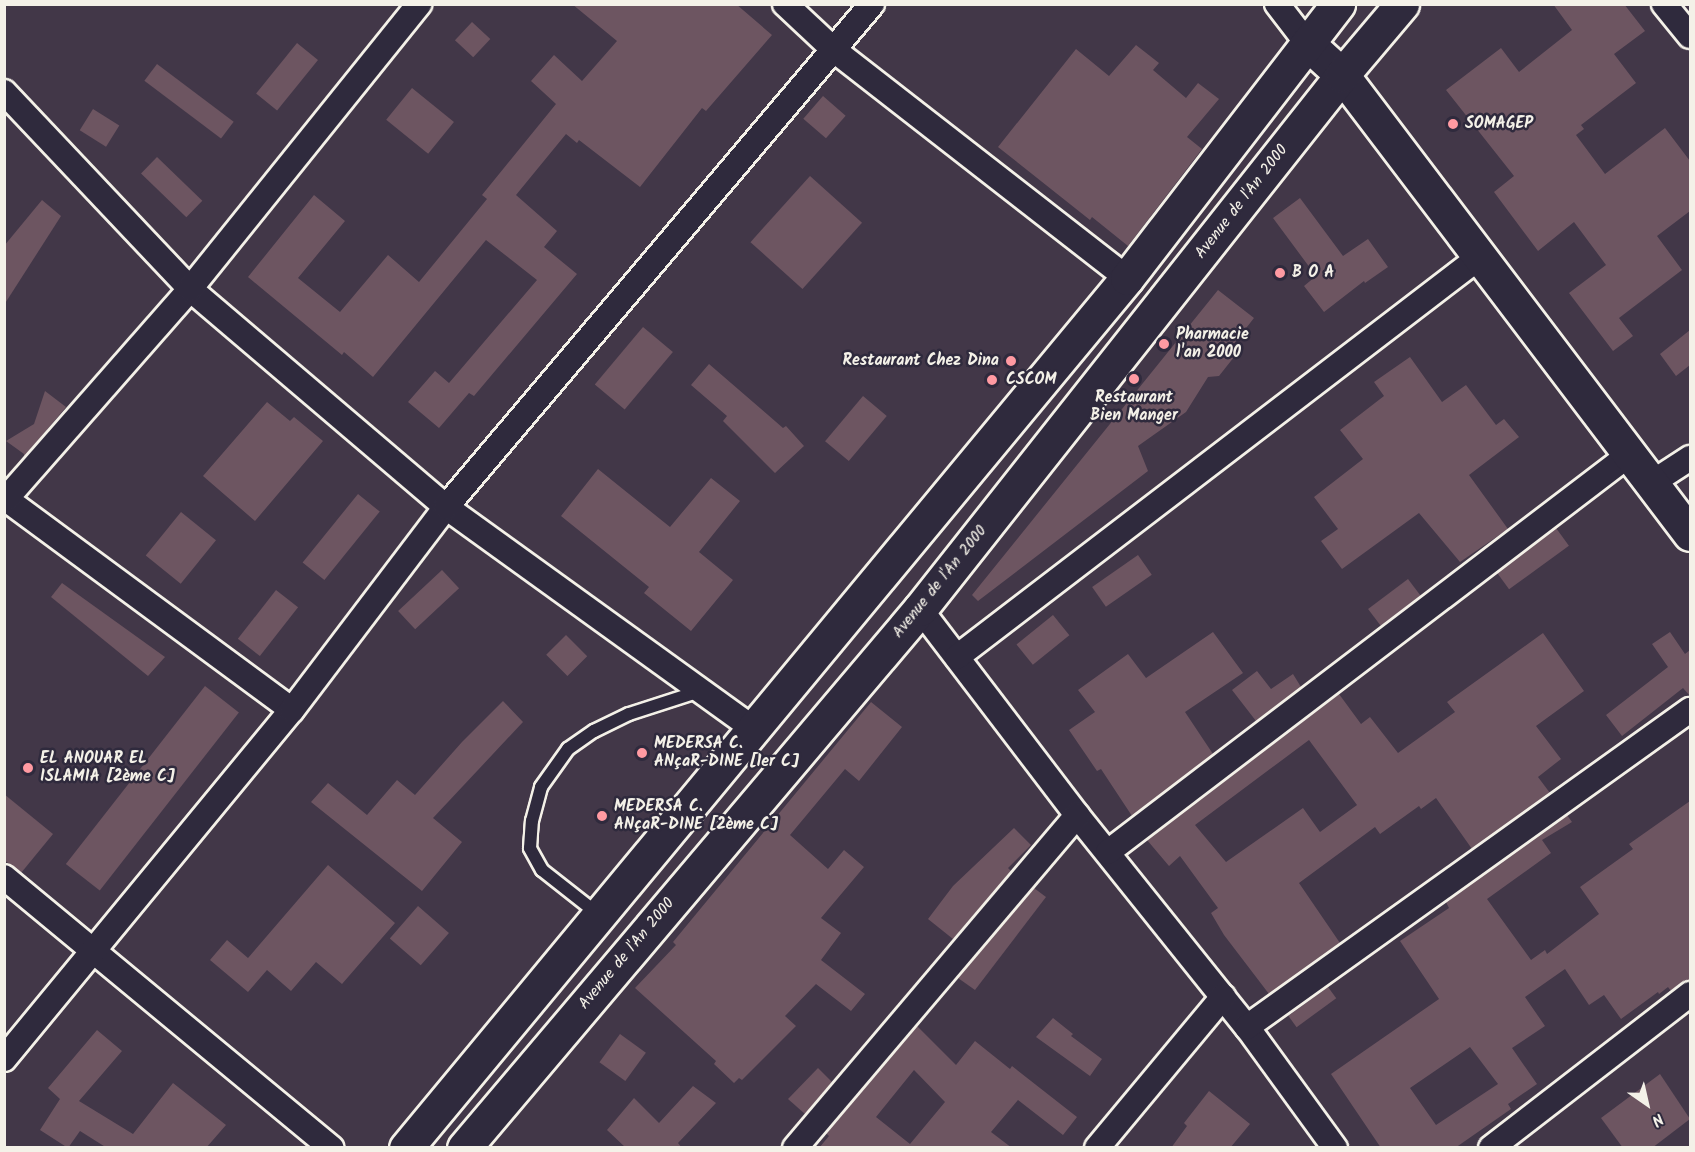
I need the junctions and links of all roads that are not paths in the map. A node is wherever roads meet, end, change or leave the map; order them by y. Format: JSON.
{"nodes":[{"id":1,"x":419,"y":4,"type":"edge"},
{"id":2,"x":784,"y":4,"type":"edge"},
{"id":3,"x":872,"y":4,"type":"edge"},
{"id":4,"x":1277,"y":4,"type":"edge"},
{"id":5,"x":1338,"y":4,"type":"edge"},
{"id":6,"x":1402,"y":4,"type":"edge"},
{"id":7,"x":1664,"y":4,"type":"edge"},
{"id":8,"x":1690,"y":36,"type":"edge"},
{"id":9,"x":1307,"y":43,"type":"junction"},
{"id":10,"x":834,"y":50,"type":"junction"},
{"id":11,"x":1342,"y":75,"type":"junction"},
{"id":12,"x":4,"y":92,"type":"edge"},
{"id":13,"x":1480,"y":256,"type":"junction"},
{"id":14,"x":1127,"y":278,"type":"junction"},
{"id":15,"x":190,"y":289,"type":"junction"},
{"id":16,"x":1630,"y":454,"type":"junction"},
{"id":17,"x":1690,"y":458,"type":"edge"},
{"id":18,"x":1650,"y":484,"type":"junction"},
{"id":19,"x":5,"y":500,"type":"edge"},
{"id":20,"x":446,"y":507,"type":"junction"},
{"id":21,"x":1690,"y":534,"type":"edge"},
{"id":22,"x":920,"y":609,"type":"junction"},
{"id":23,"x":957,"y":657,"type":"junction"},
{"id":24,"x":700,"y":691,"type":"junction"},
{"id":25,"x":292,"y":710,"type":"junction"},
{"id":26,"x":1690,"y":710,"type":"edge"},
{"id":27,"x":752,"y":728,"type":"junction"},
{"id":28,"x":1077,"y":815,"type":"junction"},
{"id":29,"x":1108,"y":852,"type":"junction"},
{"id":30,"x":4,"y":877,"type":"edge"},
{"id":31,"x":598,"y":915,"type":"junction"},
{"id":32,"x":93,"y":951,"type":"junction"},
{"id":33,"x":1690,"y":994,"type":"edge"},
{"id":34,"x":1223,"y":997,"type":"junction"},
{"id":35,"x":1247,"y":1027,"type":"junction"},
{"id":36,"x":4,"y":1059,"type":"edge"},
{"id":37,"x":332,"y":1148,"type":"edge"},
{"id":38,"x":406,"y":1148,"type":"edge"},
{"id":39,"x":464,"y":1148,"type":"edge"},
{"id":40,"x":795,"y":1148,"type":"edge"},
{"id":41,"x":1097,"y":1148,"type":"edge"},
{"id":42,"x":1335,"y":1148,"type":"edge"},
{"id":43,"x":1491,"y":1148,"type":"edge"}],
"edges":[{"from":1,"to":15,"type":"street"},
{"from":2,"to":10,"type":"street"},
{"from":3,"to":10,"type":"street"},
{"from":4,"to":9,"type":"street"},
{"from":5,"to":9,"type":"main road"},
{"from":6,"to":11,"type":"main road","name":"Avenue de l'An 2000"},
{"from":7,"to":8,"type":"street"},
{"from":9,"to":11,"type":"main road"},
{"from":9,"to":14,"type":"main road"},
{"from":10,"to":14,"type":"street"},
{"from":10,"to":20,"type":"street"},
{"from":11,"to":13,"type":"main road"},
{"from":11,"to":22,"type":"main road","name":"Avenue de l'An 2000"},
{"from":12,"to":15,"type":"street"},
{"from":13,"to":16,"type":"main road"},
{"from":13,"to":23,"type":"street"},
{"from":14,"to":27,"type":"main road"},
{"from":15,"to":19,"type":"street"},
{"from":15,"to":20,"type":"street"},
{"from":16,"to":18,"type":"main road"},
{"from":16,"to":29,"type":"street"},
{"from":17,"to":18,"type":"street"},
{"from":18,"to":21,"type":"main road"},
{"from":19,"to":25,"type":"street"},
{"from":20,"to":24,"type":"street"},
{"from":20,"to":25,"type":"street"},
{"from":22,"to":23,"type":"street"},
{"from":22,"to":39,"type":"main road","name":"Avenue de l'An 2000"},
{"from":23,"to":28,"type":"street"},
{"from":24,"to":27,"type":"street"},
{"from":24,"to":31,"type":"lane"},
{"from":25,"to":32,"type":"street"},
{"from":26,"to":35,"type":"street"},
{"from":27,"to":31,"type":"main road"},
{"from":28,"to":29,"type":"street"},
{"from":28,"to":40,"type":"street"},
{"from":29,"to":34,"type":"street"},
{"from":30,"to":32,"type":"street"},
{"from":31,"to":38,"type":"main road"},
{"from":32,"to":36,"type":"street"},
{"from":32,"to":37,"type":"street"},
{"from":33,"to":43,"type":"street"},
{"from":34,"to":35,"type":"street"},
{"from":34,"to":41,"type":"street"},
{"from":35,"to":42,"type":"street"}]}
